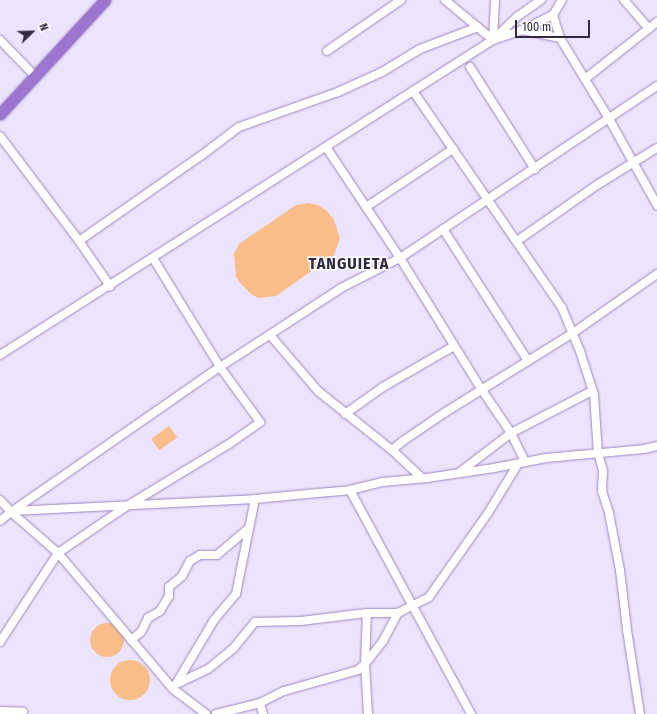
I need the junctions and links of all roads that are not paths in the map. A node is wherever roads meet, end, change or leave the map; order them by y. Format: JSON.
{"nodes":[{"id":1,"x":105,"y":0,"type":"edge"},
{"id":2,"x":401,"y":0,"type":"edge"},
{"id":3,"x":445,"y":0,"type":"edge"},
{"id":4,"x":494,"y":0,"type":"edge"},
{"id":5,"x":541,"y":0,"type":"edge"},
{"id":6,"x":562,"y":0,"type":"edge"},
{"id":7,"x":624,"y":0,"type":"edge"},
{"id":8,"x":552,"y":15,"type":"junction"},
{"id":9,"x":657,"y":22,"type":"edge"},
{"id":10,"x":478,"y":27,"type":"junction"},
{"id":11,"x":649,"y":28,"type":"junction"},
{"id":12,"x":522,"y":30,"type":"junction"},
{"id":13,"x":560,"y":38,"type":"junction"},
{"id":14,"x":0,"y":40,"type":"edge"},
{"id":15,"x":493,"y":40,"type":"junction"},
{"id":16,"x":327,"y":51,"type":"dead end"},
{"id":17,"x":470,"y":67,"type":"dead end"},
{"id":18,"x":35,"y":76,"type":"junction"},
{"id":19,"x":585,"y":79,"type":"junction"},
{"id":20,"x":657,"y":86,"type":"edge"},
{"id":21,"x":413,"y":91,"type":"junction"},
{"id":22,"x":0,"y":114,"type":"edge"},
{"id":23,"x":608,"y":117,"type":"junction"},
{"id":24,"x":0,"y":136,"type":"edge"},
{"id":25,"x":326,"y":147,"type":"junction"},
{"id":26,"x":657,"y":148,"type":"edge"},
{"id":27,"x":453,"y":149,"type":"junction"},
{"id":28,"x":632,"y":162,"type":"junction"},
{"id":29,"x":535,"y":169,"type":"junction"},
{"id":30,"x":488,"y":198,"type":"junction"},
{"id":31,"x":657,"y":205,"type":"edge"},
{"id":32,"x":366,"y":207,"type":"junction"},
{"id":33,"x":443,"y":229,"type":"junction"},
{"id":34,"x":79,"y":241,"type":"junction"},
{"id":35,"x":517,"y":241,"type":"junction"},
{"id":36,"x":153,"y":258,"type":"junction"},
{"id":37,"x":400,"y":258,"type":"junction"},
{"id":38,"x":657,"y":274,"type":"edge"},
{"id":39,"x":110,"y":286,"type":"junction"},
{"id":40,"x":573,"y":333,"type":"junction"},
{"id":41,"x":270,"y":335,"type":"junction"},
{"id":42,"x":454,"y":346,"type":"junction"},
{"id":43,"x":0,"y":355,"type":"edge"},
{"id":44,"x":528,"y":361,"type":"junction"},
{"id":45,"x":220,"y":368,"type":"junction"},
{"id":46,"x":482,"y":390,"type":"junction"},
{"id":47,"x":592,"y":391,"type":"junction"},
{"id":48,"x":345,"y":414,"type":"junction"},
{"id":49,"x":511,"y":433,"type":"junction"},
{"id":50,"x":657,"y":446,"type":"edge"},
{"id":51,"x":392,"y":450,"type":"junction"},
{"id":52,"x":598,"y":453,"type":"junction"},
{"id":53,"x":521,"y":463,"type":"junction"},
{"id":54,"x":457,"y":474,"type":"junction"},
{"id":55,"x":422,"y":478,"type":"junction"},
{"id":56,"x":350,"y":490,"type":"junction"},
{"id":57,"x":0,"y":500,"type":"edge"},
{"id":58,"x":255,"y":500,"type":"junction"},
{"id":59,"x":127,"y":506,"type":"junction"},
{"id":60,"x":11,"y":512,"type":"junction"},
{"id":61,"x":0,"y":521,"type":"edge"},
{"id":62,"x":249,"y":528,"type":"junction"},
{"id":63,"x":58,"y":553,"type":"junction"},
{"id":64,"x":413,"y":607,"type":"junction"},
{"id":65,"x":367,"y":613,"type":"junction"},
{"id":66,"x":398,"y":613,"type":"junction"},
{"id":67,"x":131,"y":640,"type":"junction"},
{"id":68,"x":0,"y":642,"type":"edge"},
{"id":69,"x":365,"y":664,"type":"junction"},
{"id":70,"x":174,"y":687,"type":"junction"},
{"id":71,"x":260,"y":703,"type":"junction"},
{"id":72,"x":0,"y":710,"type":"edge"},
{"id":73,"x":23,"y":712,"type":"dead end"},
{"id":74,"x":206,"y":714,"type":"edge"},
{"id":75,"x":216,"y":714,"type":"edge"},
{"id":76,"x":263,"y":714,"type":"edge"},
{"id":77,"x":368,"y":714,"type":"edge"},
{"id":78,"x":471,"y":714,"type":"edge"},
{"id":79,"x":640,"y":714,"type":"edge"}],
"edges":[{"from":1,"to":18,"type":"highway"},
{"from":2,"to":16,"type":"street"},
{"from":3,"to":10,"type":"street"},
{"from":4,"to":15,"type":"street"},
{"from":5,"to":15,"type":"street"},
{"from":6,"to":8,"type":"street"},
{"from":7,"to":11,"type":"street"},
{"from":8,"to":12,"type":"street"},
{"from":8,"to":13,"type":"street"},
{"from":9,"to":11,"type":"street"},
{"from":10,"to":15,"type":"street"},
{"from":10,"to":34,"type":"street"},
{"from":11,"to":19,"type":"street"},
{"from":12,"to":13,"type":"street"},
{"from":12,"to":15,"type":"street"},
{"from":13,"to":19,"type":"street"},
{"from":14,"to":18,"type":"street"},
{"from":15,"to":21,"type":"street"},
{"from":17,"to":29,"type":"street"},
{"from":18,"to":22,"type":"highway"},
{"from":19,"to":23,"type":"street"},
{"from":20,"to":23,"type":"street"},
{"from":21,"to":25,"type":"street"},
{"from":21,"to":27,"type":"street"},
{"from":23,"to":28,"type":"street"},
{"from":23,"to":29,"type":"street"},
{"from":24,"to":34,"type":"street"},
{"from":25,"to":32,"type":"street"},
{"from":25,"to":36,"type":"street"},
{"from":26,"to":28,"type":"street"},
{"from":27,"to":30,"type":"street"},
{"from":27,"to":32,"type":"street"},
{"from":28,"to":31,"type":"street"},
{"from":28,"to":35,"type":"street"},
{"from":29,"to":30,"type":"street"},
{"from":30,"to":33,"type":"street"},
{"from":30,"to":35,"type":"street"},
{"from":32,"to":37,"type":"street"},
{"from":33,"to":37,"type":"street"},
{"from":33,"to":44,"type":"street"},
{"from":34,"to":39,"type":"street"},
{"from":35,"to":40,"type":"street"},
{"from":36,"to":39,"type":"street"},
{"from":36,"to":45,"type":"street"},
{"from":37,"to":41,"type":"street"},
{"from":37,"to":42,"type":"street"},
{"from":38,"to":40,"type":"street"},
{"from":39,"to":43,"type":"street"},
{"from":40,"to":44,"type":"street"},
{"from":40,"to":47,"type":"street"},
{"from":41,"to":45,"type":"street"},
{"from":41,"to":48,"type":"street"},
{"from":42,"to":46,"type":"street"},
{"from":42,"to":48,"type":"street"},
{"from":44,"to":46,"type":"street"},
{"from":45,"to":59,"type":"street"},
{"from":45,"to":60,"type":"street"},
{"from":46,"to":49,"type":"street"},
{"from":46,"to":51,"type":"street"},
{"from":47,"to":49,"type":"street"},
{"from":47,"to":52,"type":"street"},
{"from":48,"to":51,"type":"street"},
{"from":49,"to":53,"type":"street"},
{"from":49,"to":54,"type":"street"},
{"from":50,"to":52,"type":"street"},
{"from":51,"to":55,"type":"street"},
{"from":52,"to":53,"type":"street"},
{"from":52,"to":79,"type":"street"},
{"from":53,"to":54,"type":"street"},
{"from":53,"to":64,"type":"street"},
{"from":54,"to":55,"type":"street"},
{"from":55,"to":56,"type":"street"},
{"from":56,"to":58,"type":"street"},
{"from":56,"to":64,"type":"street"},
{"from":57,"to":60,"type":"street"},
{"from":58,"to":59,"type":"street"},
{"from":58,"to":62,"type":"street"},
{"from":59,"to":60,"type":"street"},
{"from":59,"to":63,"type":"street"},
{"from":60,"to":61,"type":"street"},
{"from":60,"to":63,"type":"street"},
{"from":62,"to":67,"type":"street"},
{"from":62,"to":70,"type":"street"},
{"from":63,"to":67,"type":"street"},
{"from":63,"to":68,"type":"street"},
{"from":64,"to":66,"type":"street"},
{"from":64,"to":78,"type":"street"},
{"from":65,"to":66,"type":"street"},
{"from":65,"to":69,"type":"street"},
{"from":65,"to":70,"type":"street"},
{"from":66,"to":69,"type":"street"},
{"from":67,"to":70,"type":"street"},
{"from":69,"to":71,"type":"street"},
{"from":69,"to":77,"type":"street"},
{"from":70,"to":74,"type":"street"},
{"from":71,"to":75,"type":"street"},
{"from":71,"to":76,"type":"street"},
{"from":72,"to":73,"type":"street"}]}
